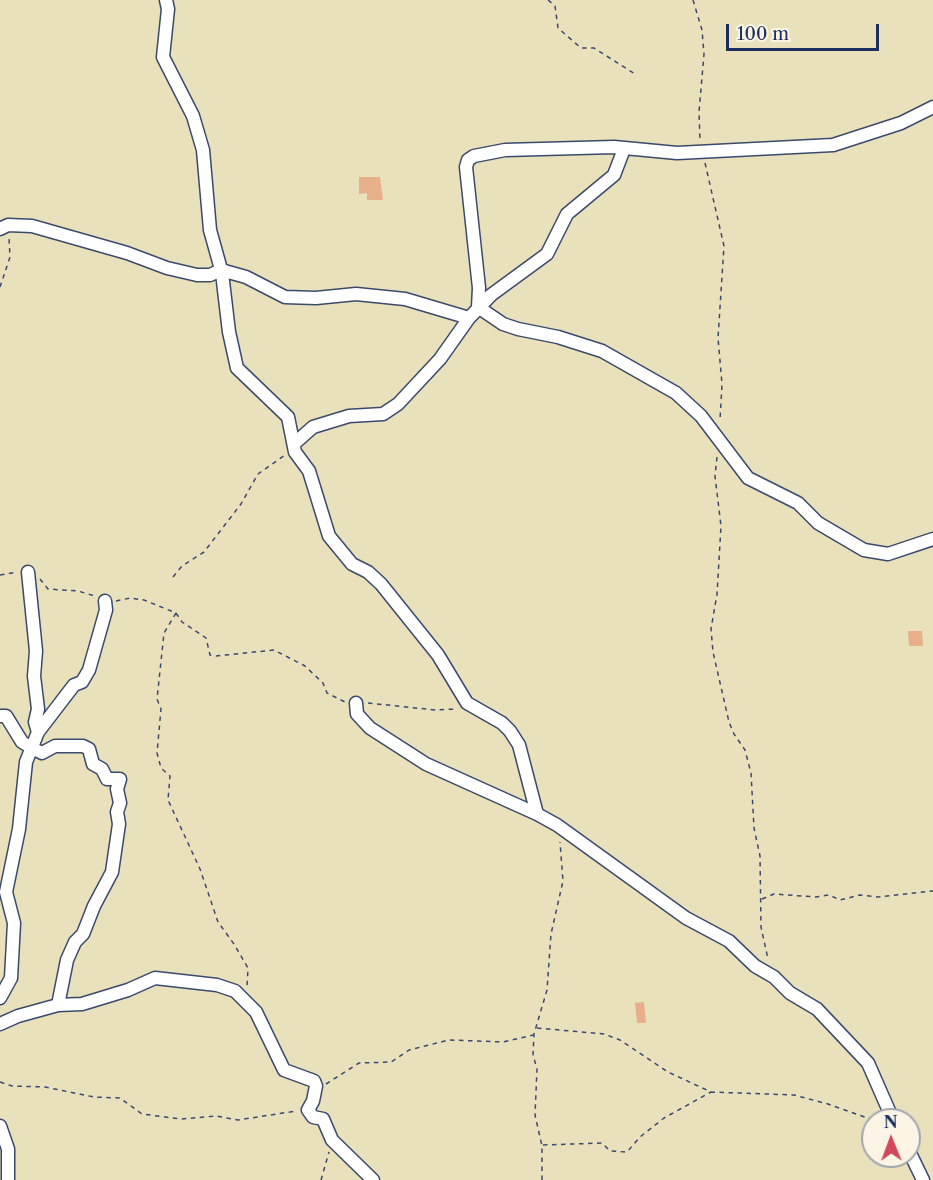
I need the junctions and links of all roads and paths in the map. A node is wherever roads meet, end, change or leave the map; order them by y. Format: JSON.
{"nodes":[{"id":1,"x":166,"y":0,"type":"edge"},
{"id":2,"x":548,"y":0,"type":"edge"},
{"id":3,"x":693,"y":0,"type":"edge"},
{"id":4,"x":635,"y":74,"type":"dead end"},
{"id":5,"x":933,"y":107,"type":"edge"},
{"id":6,"x":624,"y":149,"type":"junction"},
{"id":7,"x":702,"y":151,"type":"junction"},
{"id":8,"x":4,"y":227,"type":"edge"},
{"id":9,"x":221,"y":270,"type":"junction"},
{"id":10,"x":0,"y":287,"type":"edge"},
{"id":11,"x":478,"y":307,"type":"junction"},
{"id":12,"x":469,"y":318,"type":"junction"},
{"id":13,"x":719,"y":438,"type":"junction"},
{"id":14,"x":295,"y":447,"type":"junction"},
{"id":15,"x":933,"y":539,"type":"edge"},
{"id":16,"x":28,"y":572,"type":"junction"},
{"id":17,"x":0,"y":575,"type":"edge"},
{"id":18,"x":173,"y":577,"type":"dead end"},
{"id":19,"x":105,"y":601,"type":"junction"},
{"id":20,"x":176,"y":613,"type":"junction"},
{"id":21,"x":356,"y":703,"type":"junction"},
{"id":22,"x":476,"y":709,"type":"junction"},
{"id":23,"x":0,"y":716,"type":"edge"},
{"id":24,"x":38,"y":732,"type":"junction"},
{"id":25,"x":30,"y":747,"type":"junction"},
{"id":26,"x":537,"y":814,"type":"junction"},
{"id":27,"x":557,"y":825,"type":"junction"},
{"id":28,"x":3,"y":889,"type":"edge"},
{"id":29,"x":933,"y":891,"type":"edge"},
{"id":30,"x":761,"y":900,"type":"junction"},
{"id":31,"x":774,"y":977,"type":"junction"},
{"id":32,"x":235,"y":991,"type":"junction"},
{"id":33,"x":0,"y":998,"type":"edge"},
{"id":34,"x":58,"y":1005,"type":"junction"},
{"id":35,"x":2,"y":1026,"type":"edge"},
{"id":36,"x":537,"y":1028,"type":"junction"},
{"id":37,"x":534,"y":1034,"type":"junction"},
{"id":38,"x":0,"y":1082,"type":"edge"},
{"id":39,"x":316,"y":1086,"type":"junction"},
{"id":40,"x":711,"y":1092,"type":"junction"},
{"id":41,"x":888,"y":1108,"type":"edge"},
{"id":42,"x":308,"y":1110,"type":"junction"},
{"id":43,"x":861,"y":1116,"type":"edge"},
{"id":44,"x":0,"y":1126,"type":"edge"},
{"id":45,"x":332,"y":1140,"type":"junction"},
{"id":46,"x":542,"y":1146,"type":"junction"},
{"id":47,"x":8,"y":1180,"type":"edge"},
{"id":48,"x":321,"y":1180,"type":"edge"},
{"id":49,"x":373,"y":1180,"type":"edge"},
{"id":50,"x":542,"y":1180,"type":"edge"}],
"edges":[{"from":1,"to":9,"type":"street"},
{"from":2,"to":4,"type":"path"},
{"from":3,"to":7,"type":"path"},
{"from":5,"to":7,"type":"street"},
{"from":6,"to":7,"type":"street"},
{"from":6,"to":11,"type":"street"},
{"from":6,"to":11,"type":"street"},
{"from":7,"to":13,"type":"path"},
{"from":8,"to":9,"type":"street"},
{"from":8,"to":10,"type":"path"},
{"from":9,"to":12,"type":"street"},
{"from":9,"to":14,"type":"street"},
{"from":11,"to":12,"type":"street"},
{"from":11,"to":13,"type":"street"},
{"from":12,"to":14,"type":"street"},
{"from":13,"to":15,"type":"street"},
{"from":13,"to":30,"type":"path"},
{"from":14,"to":18,"type":"path"},
{"from":14,"to":22,"type":"street"},
{"from":16,"to":17,"type":"path"},
{"from":16,"to":19,"type":"path"},
{"from":16,"to":24,"type":"street"},
{"from":19,"to":20,"type":"path"},
{"from":19,"to":24,"type":"street"},
{"from":20,"to":21,"type":"path"},
{"from":20,"to":32,"type":"path"},
{"from":21,"to":22,"type":"path"},
{"from":21,"to":26,"type":"street"},
{"from":22,"to":26,"type":"street"},
{"from":23,"to":25,"type":"street"},
{"from":24,"to":25,"type":"street"},
{"from":25,"to":28,"type":"street"},
{"from":25,"to":34,"type":"street"},
{"from":26,"to":27,"type":"street"},
{"from":27,"to":31,"type":"street"},
{"from":27,"to":36,"type":"path"},
{"from":28,"to":33,"type":"street"},
{"from":29,"to":30,"type":"path"},
{"from":30,"to":31,"type":"path"},
{"from":31,"to":41,"type":"street"},
{"from":32,"to":34,"type":"street"},
{"from":32,"to":39,"type":"street"},
{"from":34,"to":35,"type":"street"},
{"from":36,"to":37,"type":"path"},
{"from":36,"to":40,"type":"path"},
{"from":37,"to":39,"type":"path"},
{"from":37,"to":46,"type":"path"},
{"from":38,"to":42,"type":"path"},
{"from":39,"to":42,"type":"street"},
{"from":40,"to":43,"type":"path"},
{"from":40,"to":46,"type":"path"},
{"from":42,"to":45,"type":"street"},
{"from":44,"to":47,"type":"street"},
{"from":45,"to":48,"type":"path"},
{"from":45,"to":49,"type":"street"},
{"from":46,"to":50,"type":"path"}]}
